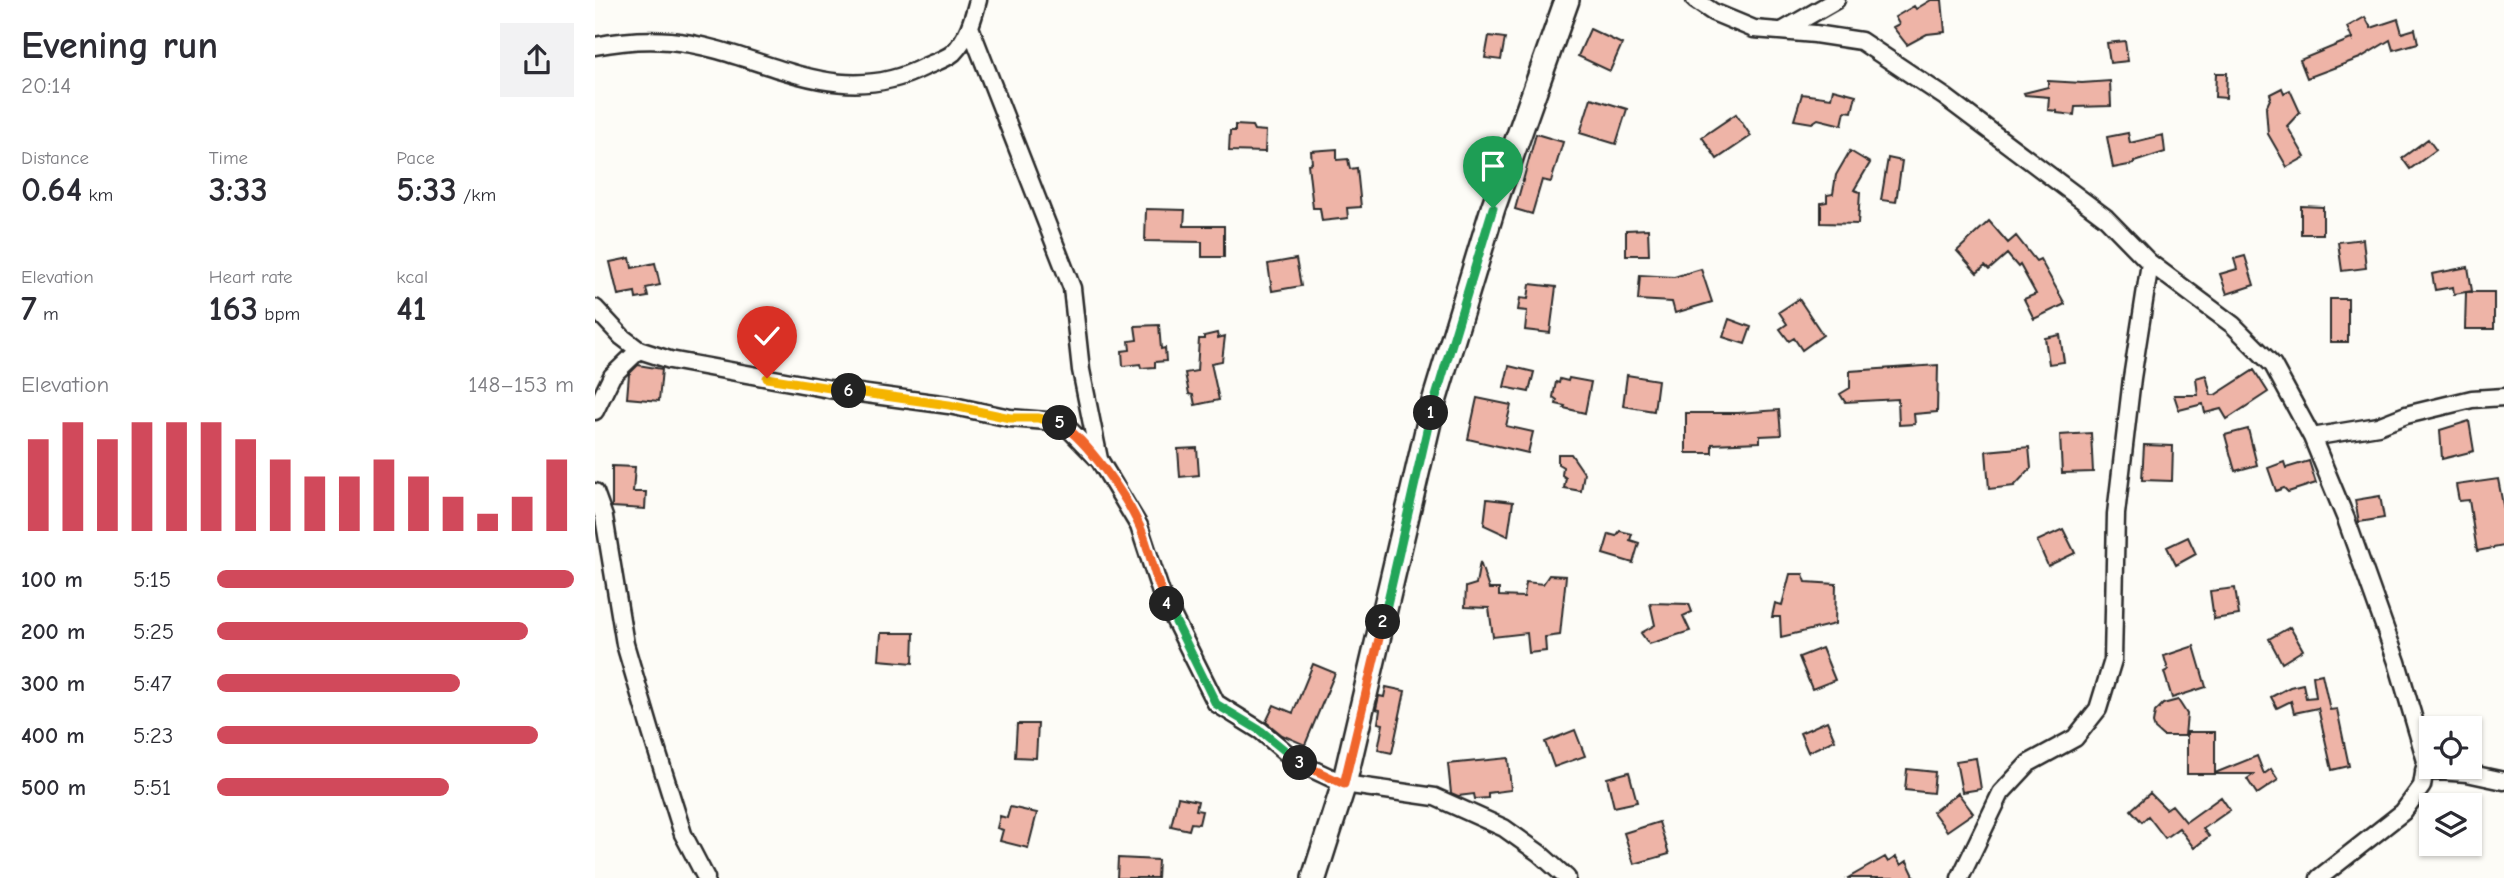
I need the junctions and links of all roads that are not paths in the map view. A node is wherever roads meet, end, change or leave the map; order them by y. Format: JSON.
{"nodes":[{"id":1,"x":978,"y":0,"type":"edge"},
{"id":2,"x":1567,"y":0,"type":"edge"},
{"id":3,"x":1695,"y":0,"type":"edge"},
{"id":4,"x":1836,"y":0,"type":"edge"},
{"id":5,"x":970,"y":27,"type":"junction"},
{"id":6,"x":1782,"y":31,"type":"junction"},
{"id":7,"x":595,"y":46,"type":"edge"},
{"id":8,"x":2150,"y":263,"type":"junction"},
{"id":9,"x":595,"y":308,"type":"edge"},
{"id":10,"x":639,"y":350,"type":"junction"},
{"id":11,"x":2504,"y":397,"type":"edge"},
{"id":12,"x":595,"y":411,"type":"edge"},
{"id":13,"x":1091,"y":422,"type":"junction"},
{"id":14,"x":1069,"y":429,"type":"junction"},
{"id":15,"x":2312,"y":437,"type":"junction"},
{"id":16,"x":1100,"y":461,"type":"junction"},
{"id":17,"x":595,"y":492,"type":"edge"},
{"id":18,"x":2419,"y":740,"type":"edge"},
{"id":19,"x":2482,"y":776,"type":"edge"},
{"id":20,"x":2423,"y":779,"type":"edge"},
{"id":21,"x":2504,"y":781,"type":"edge"},
{"id":22,"x":1344,"y":784,"type":"junction"},
{"id":23,"x":706,"y":878,"type":"edge"},
{"id":24,"x":1314,"y":878,"type":"edge"},
{"id":25,"x":1567,"y":878,"type":"edge"},
{"id":26,"x":1960,"y":878,"type":"edge"},
{"id":27,"x":2319,"y":878,"type":"edge"}],
"edges":[{"from":1,"to":5,"type":"street"},
{"from":2,"to":22,"type":"street"},
{"from":3,"to":6,"type":"street"},
{"from":4,"to":6,"type":"street"},
{"from":5,"to":7,"type":"street"},
{"from":5,"to":13,"type":"street"},
{"from":6,"to":8,"type":"street"},
{"from":8,"to":15,"type":"street"},
{"from":8,"to":26,"type":"street"},
{"from":9,"to":10,"type":"street"},
{"from":10,"to":12,"type":"street"},
{"from":10,"to":14,"type":"street"},
{"from":11,"to":15,"type":"street"},
{"from":13,"to":14,"type":"street"},
{"from":13,"to":16,"type":"street"},
{"from":14,"to":16,"type":"street"},
{"from":15,"to":18,"type":"street"},
{"from":16,"to":22,"type":"street"},
{"from":17,"to":23,"type":"street"},
{"from":19,"to":21,"type":"street"},
{"from":20,"to":27,"type":"street"},
{"from":22,"to":24,"type":"street"},
{"from":22,"to":25,"type":"street"}]}
